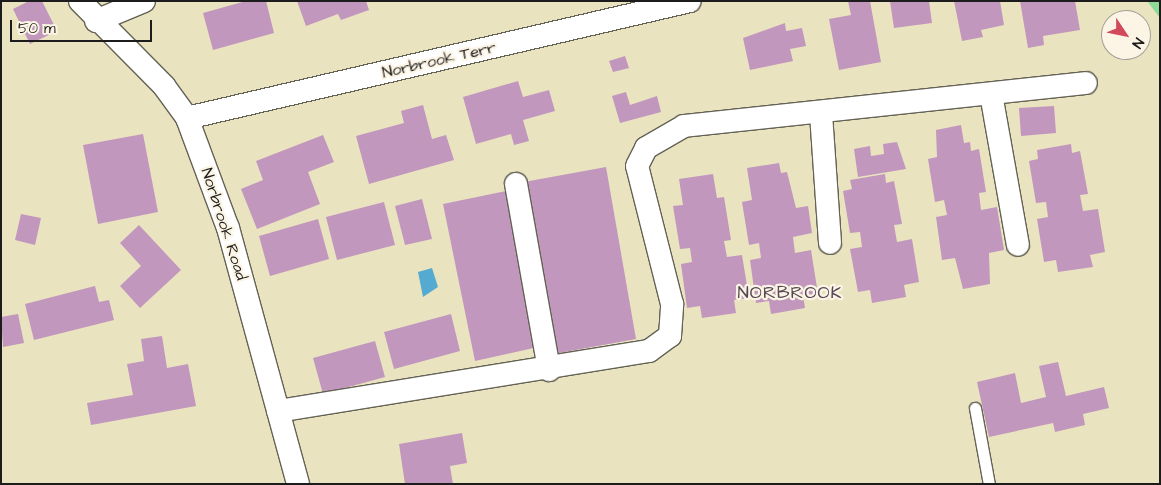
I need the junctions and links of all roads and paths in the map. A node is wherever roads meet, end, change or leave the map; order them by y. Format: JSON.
{"nodes":[{"id":1,"x":80,"y":1,"type":"edge"},
{"id":2,"x":144,"y":1,"type":"edge"},
{"id":3,"x":690,"y":1,"type":"edge"},
{"id":4,"x":96,"y":21,"type":"junction"},
{"id":5,"x":1086,"y":83,"type":"dead end"},
{"id":6,"x":991,"y":94,"type":"junction"},
{"id":7,"x":821,"y":114,"type":"junction"},
{"id":8,"x":187,"y":118,"type":"junction"},
{"id":9,"x":516,"y":184,"type":"dead end"},
{"id":10,"x":830,"y":243,"type":"dead end"},
{"id":11,"x":1018,"y":245,"type":"dead end"},
{"id":12,"x":550,"y":370,"type":"junction"},
{"id":13,"x":975,"y":408,"type":"dead end"},
{"id":14,"x":278,"y":411,"type":"junction"},
{"id":15,"x":298,"y":484,"type":"edge"},
{"id":16,"x":989,"y":484,"type":"edge"}],
"edges":[{"from":1,"to":4,"type":"street","name":"Norbrook Road"},
{"from":2,"to":4,"type":"street"},
{"from":3,"to":8,"type":"street","name":"Norbrook Terr"},
{"from":4,"to":8,"type":"street","name":"Norbrook Road"},
{"from":5,"to":6,"type":"street"},
{"from":6,"to":7,"type":"street"},
{"from":6,"to":11,"type":"street"},
{"from":7,"to":10,"type":"street"},
{"from":7,"to":12,"type":"street"},
{"from":8,"to":14,"type":"street","name":"Norbrook Road"},
{"from":9,"to":12,"type":"street"},
{"from":12,"to":14,"type":"street"},
{"from":13,"to":16,"type":"lane"},
{"from":14,"to":15,"type":"street","name":"Norbrook Road"}]}
